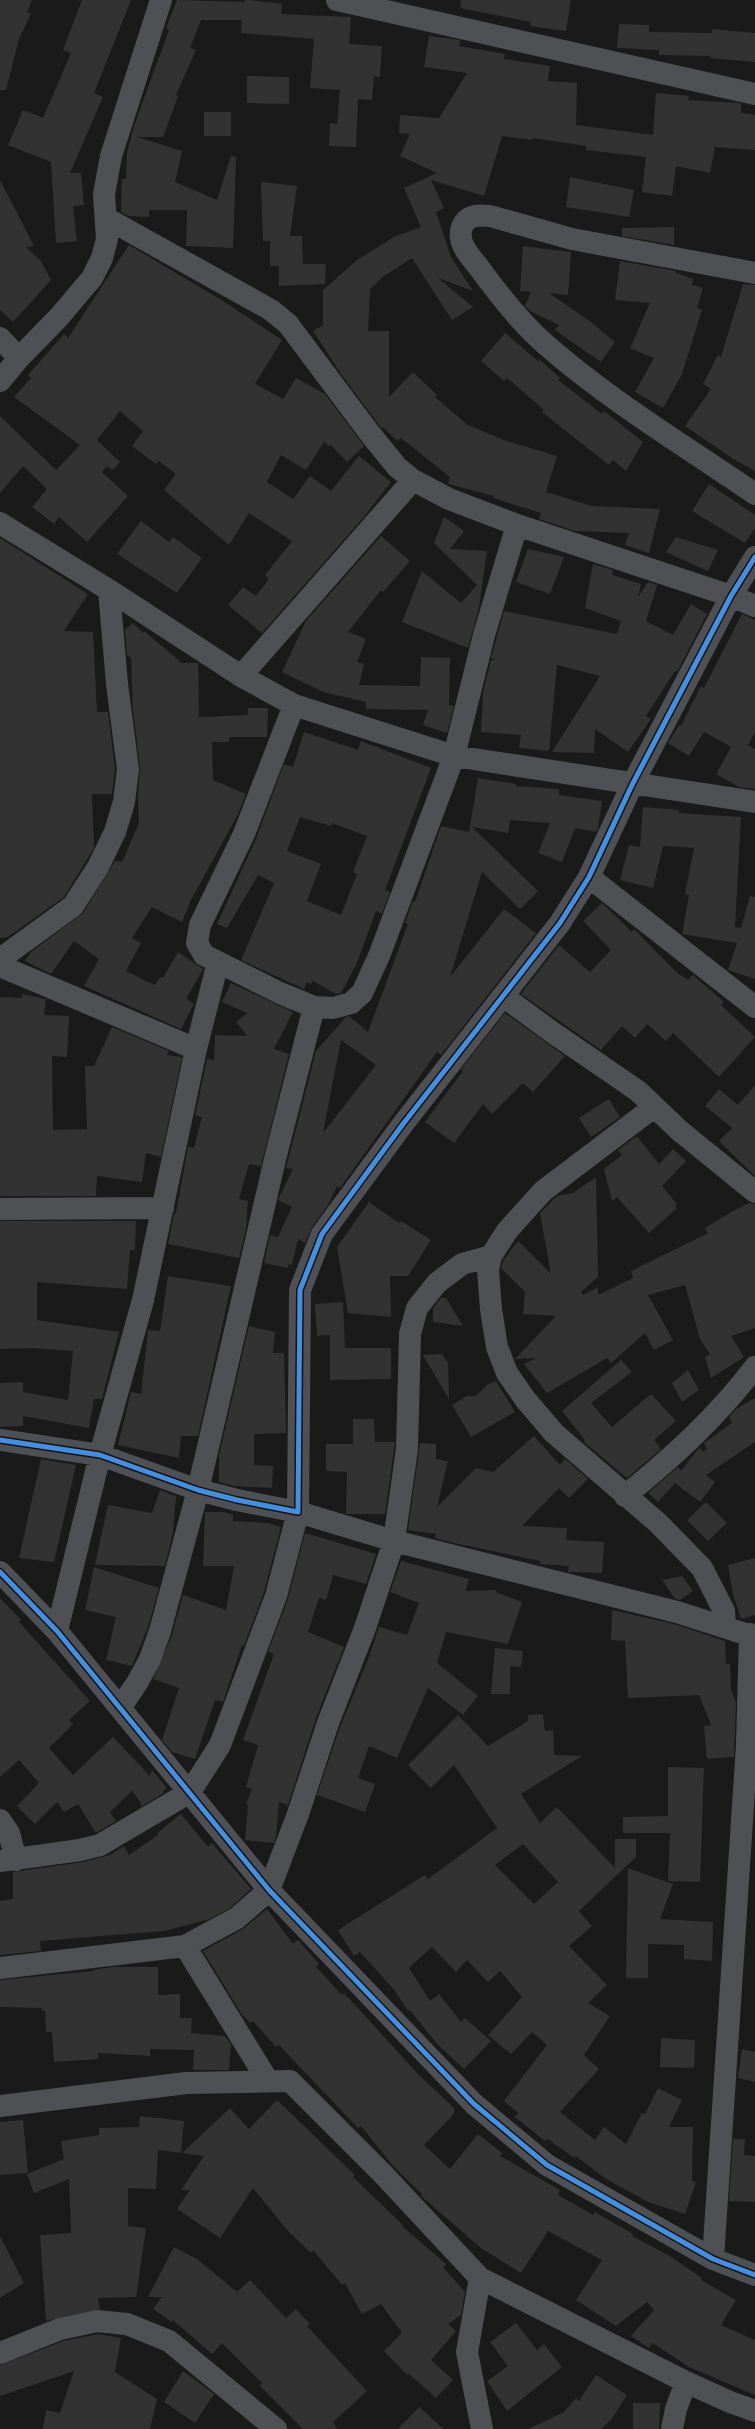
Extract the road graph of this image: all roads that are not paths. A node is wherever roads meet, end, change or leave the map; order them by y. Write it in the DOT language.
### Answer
graph roads {
  1 [pos="161,0"];
  2 [pos="337,0"];
  3 [pos="755,94"];
  4 [pos="106,218"];
  5 [pos="755,273"];
  6 [pos="0,338"];
  7 [pos="19,358"];
  8 [pos="0,381"];
  9 [pos="413,480"];
  10 [pos="755,494"];
  11 [pos="0,523"];
  12 [pos="517,525"];
  13 [pos="755,557"];
  14 [pos="109,590"];
  15 [pos="731,596"];
  16 [pos="755,606"];
  17 [pos="241,676"];
  18 [pos="294,705"];
  19 [pos="454,756"];
  20 [pos="632,785"];
  21 [pos="755,802"];
  22 [pos="589,877"];
  23 [pos="0,959"];
  24 [pos="218,962"];
  25 [pos="0,966"];
  26 [pos="503,996"];
  27 [pos="314,1006"];
  28 [pos="755,1007"];
  29 [pos="196,1049"];
  30 [pos="654,1107"];
  31 [pos="755,1192"];
  32 [pos="163,1208"];
  33 [pos="0,1209"];
  34 [pos="491,1256"];
  35 [pos="755,1367"];
  36 [pos="0,1440"];
  37 [pos="100,1455"];
  38 [pos="198,1490"];
  39 [pos="625,1496"];
  40 [pos="298,1512"];
  41 [pos="394,1541"];
  42 [pos="0,1572"];
  43 [pos="725,1625"];
  44 [pos="57,1631"];
  45 [pos="752,1636"];
  46 [pos="120,1708"];
  47 [pos="190,1792"];
  48 [pos="0,1820"];
  49 [pos="8,1860"];
  50 [pos="269,1890"];
  51 [pos="185,1946"];
  52 [pos="0,1968"];
  53 [pos="268,2081"];
  54 [pos="0,2106"];
  55 [pos="713,2259"];
  56 [pos="755,2275"];
  57 [pos="480,2278"];
  58 [pos="0,2353"];
  59 [pos="686,2382"];
  60 [pos="755,2411"];
  61 [pos="276,2429"];
  62 [pos="482,2429"];
  63 [pos="672,2429"];
  1 -- 4 [label="street"];
  2 -- 3 [label="street"];
  4 -- 7 [label="street"];
  4 -- 9 [label="street"];
  5 -- 10 [label="street"];
  6 -- 7 [label="street"];
  7 -- 8 [label="street"];
  9 -- 12 [label="street"];
  9 -- 17 [label="street"];
  11 -- 14 [label="street"];
  12 -- 15 [label="street"];
  12 -- 19 [label="street"];
  13 -- 15 [label="street"];
  14 -- 17 [label="street"];
  14 -- 23 [label="street"];
  15 -- 16 [label="street"];
  15 -- 20 [label="street"];
  17 -- 18 [label="street"];
  18 -- 19 [label="street"];
  18 -- 24 [label="street"];
  19 -- 20 [label="street"];
  19 -- 27 [label="street"];
  20 -- 21 [label="street"];
  20 -- 22 [label="street"];
  22 -- 26 [label="street"];
  22 -- 28 [label="street"];
  24 -- 27 [label="street"];
  24 -- 29 [label="street"];
  25 -- 29 [label="street"];
  26 -- 30 [label="street"];
  26 -- 40 [label="street"];
  27 -- 38 [label="street"];
  29 -- 32 [label="street"];
  30 -- 31 [label="street"];
  30 -- 34 [label="street"];
  32 -- 33 [label="street"];
  32 -- 37 [label="street"];
  34 -- 39 [label="street"];
  34 -- 41 [label="street"];
  35 -- 39 [label="street"];
  36 -- 37 [label="street"];
  37 -- 38 [label="street"];
  37 -- 44 [label="street"];
  38 -- 40 [label="street"];
  38 -- 46 [label="street"];
  39 -- 43 [label="street"];
  40 -- 41 [label="street"];
  40 -- 47 [label="street"];
  41 -- 43 [label="street"];
  41 -- 50 [label="street"];
  42 -- 44 [label="street"];
  43 -- 45 [label="street"];
  44 -- 46 [label="street"];
  45 -- 55 [label="street"];
  46 -- 47 [label="street"];
  47 -- 49 [label="street"];
  47 -- 50 [label="street"];
  48 -- 49 [label="street"];
  50 -- 51 [label="street"];
  50 -- 55 [label="street"];
  51 -- 52 [label="street"];
  51 -- 53 [label="street"];
  53 -- 54 [label="street"];
  53 -- 57 [label="street"];
  55 -- 56 [label="street"];
  57 -- 59 [label="street"];
  57 -- 62 [label="street"];
  58 -- 61 [label="street"];
  59 -- 60 [label="street"];
  59 -- 63 [label="street"];
}
